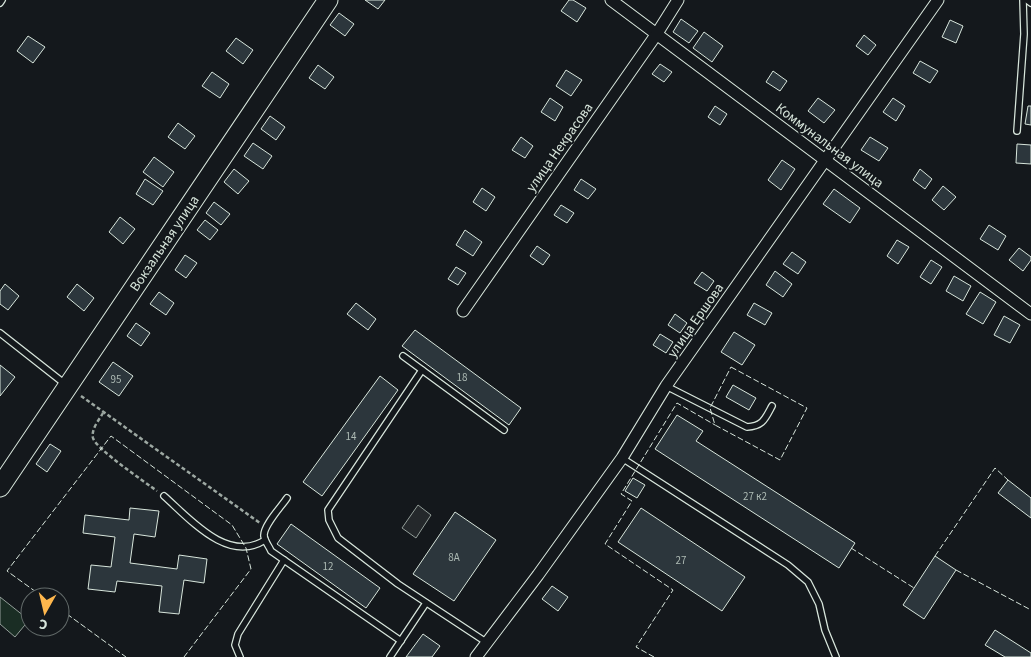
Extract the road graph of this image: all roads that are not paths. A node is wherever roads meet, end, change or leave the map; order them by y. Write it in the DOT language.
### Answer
graph roads {
  1 [pos="328,0"];
  2 [pos="611,0"];
  3 [pos="678,0"];
  4 [pos="938,0"];
  5 [pos="1022,0"];
  6 [pos="1027,0"];
  7 [pos="1031,3"];
  8 [pos="656,35"];
  9 [pos="1017,131"];
  10 [pos="826,160"];
  11 [pos="463,311"];
  12 [pos="1031,314"];
  13 [pos="0,333"];
  14 [pos="403,356"];
  15 [pos="422,370"];
  16 [pos="68,386"];
  17 [pos="666,386"];
  18 [pos="772,406"];
  19 [pos="504,430"];
  20 [pos="622,458"];
  21 [pos="0,487"];
  22 [pos="164,496"];
  23 [pos="287,498"];
  24 [pos="265,540"];
  25 [pos="284,560"];
  26 [pos="426,603"];
  27 [pos="401,641"];
  28 [pos="486,642"];
  29 [pos="240,657"];
  30 [pos="390,657"];
  31 [pos="476,657"];
  32 [pos="836,657"];
  1 -- 16 [label="main road, Вокзальная улица"];
  2 -- 8 [label="street, Коммунальная улица"];
  3 -- 8 [label="street, улица Некрасова"];
  4 -- 10 [label="street, улица Ершова"];
  5 -- 9 [label="lane"];
  6 -- 7 [label="lane"];
  8 -- 10 [label="street, Коммунальная улица"];
  8 -- 11 [label="street, улица Некрасова"];
  10 -- 12 [label="street, Коммунальная улица"];
  10 -- 17 [label="street, улица Ершова"];
  13 -- 16 [label="lane"];
  14 -- 15 [label="lane"];
  15 -- 19 [label="lane"];
  15 -- 26 [label="lane"];
  16 -- 21 [label="main road, Вокзальная улица"];
  17 -- 18 [label="lane"];
  17 -- 20 [label="street, улица Ершова"];
  20 -- 28 [label="street, улица Ершова"];
  20 -- 32 [label="lane"];
  22 -- 24 [label="lane"];
  23 -- 24 [label="lane"];
  24 -- 25 [label="lane"];
  25 -- 27 [label="lane"];
  25 -- 29 [label="lane"];
  26 -- 27 [label="lane"];
  26 -- 28 [label="lane"];
  27 -- 30 [label="lane"];
  28 -- 31 [label="street, улица Ершова"];
}
